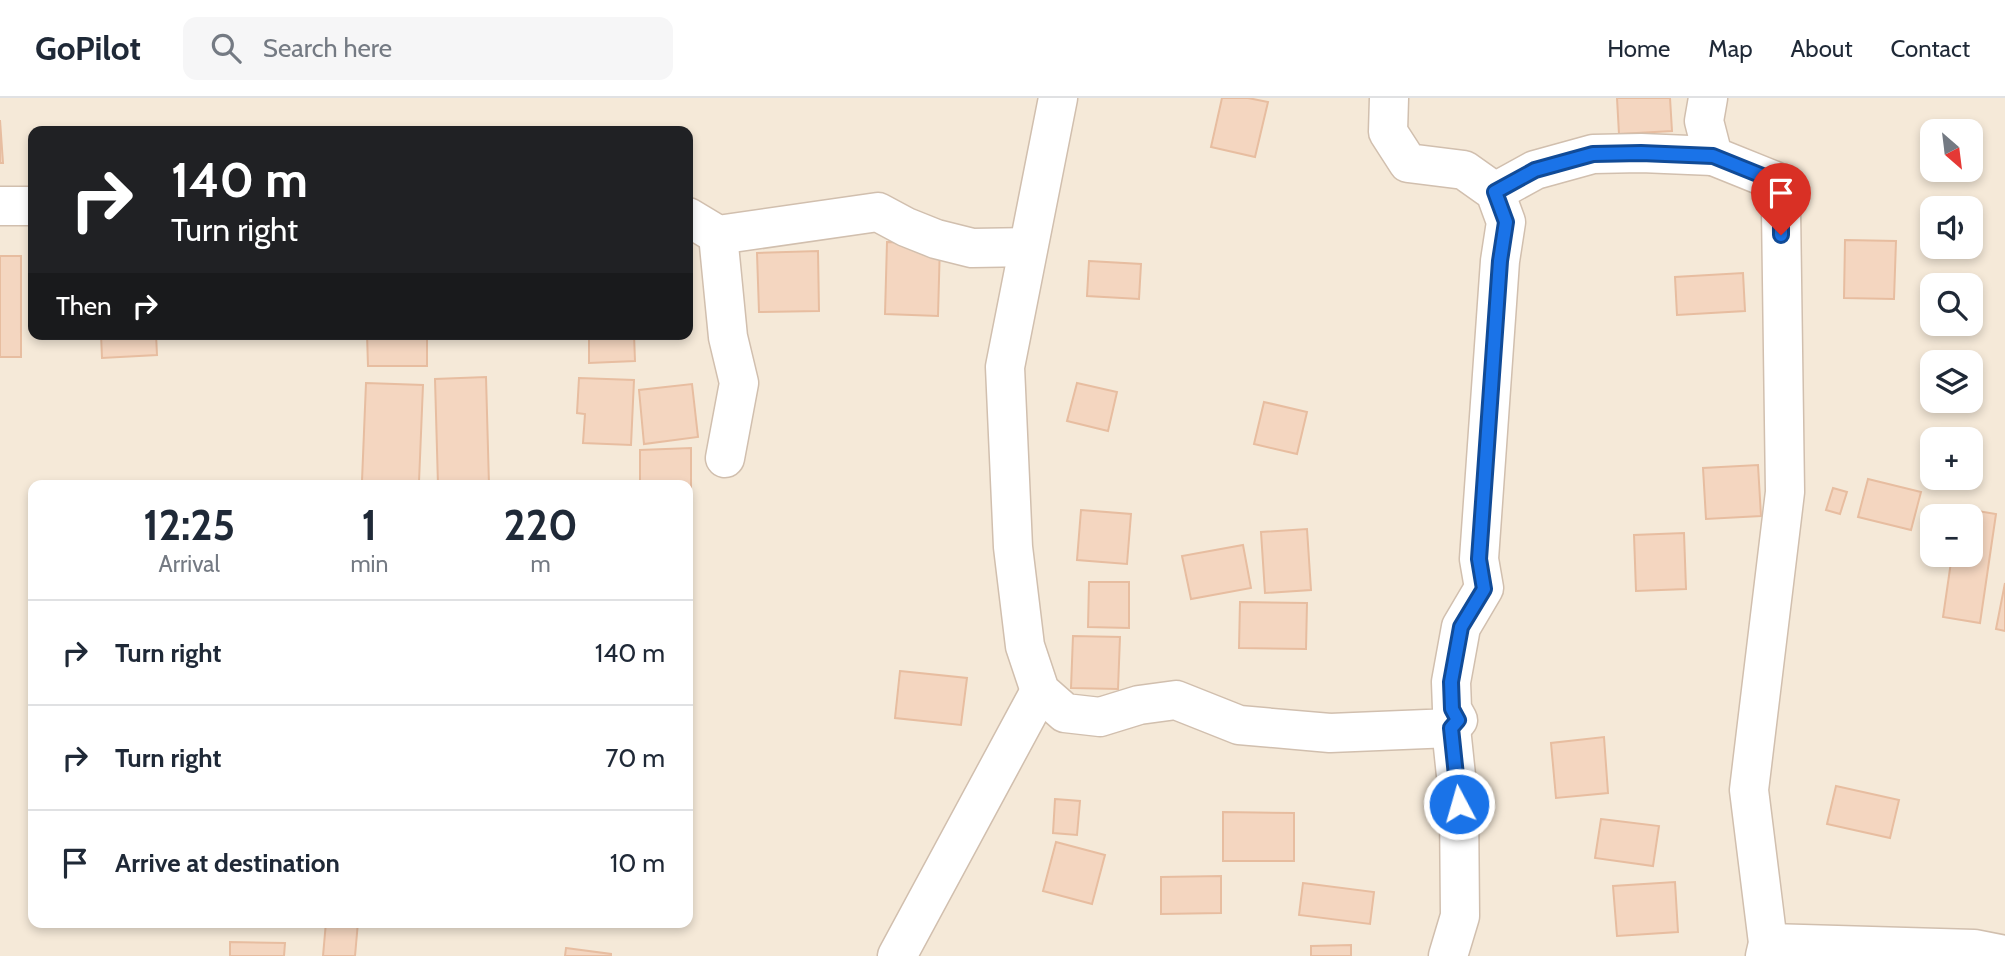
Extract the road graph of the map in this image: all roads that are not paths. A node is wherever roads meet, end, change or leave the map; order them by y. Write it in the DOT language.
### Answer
graph roads {
  1 [pos="1058,98"];
  2 [pos="1389,98"];
  3 [pos="1708,98"];
  4 [pos="1713,156"];
  5 [pos="1495,192"];
  6 [pos="0,206"];
  7 [pos="28,206"];
  8 [pos="703,226"];
  9 [pos="1028,247"];
  10 [pos="725,457"];
  11 [pos="1040,691"];
  12 [pos="1451,728"];
  13 [pos="1766,950"];
  14 [pos="2005,955"];
  15 [pos="897,956"];
  16 [pos="1448,956"];
  1 -- 9 [label="street"];
  2 -- 5 [label="street"];
  3 -- 4 [label="street"];
  4 -- 5 [label="street"];
  4 -- 13 [label="street"];
  5 -- 12 [label="street"];
  6 -- 7 [label="street"];
  8 -- 9 [label="street"];
  8 -- 10 [label="street"];
  9 -- 11 [label="street"];
  11 -- 12 [label="street"];
  11 -- 15 [label="street"];
  12 -- 16 [label="street"];
  13 -- 14 [label="street"];
}
